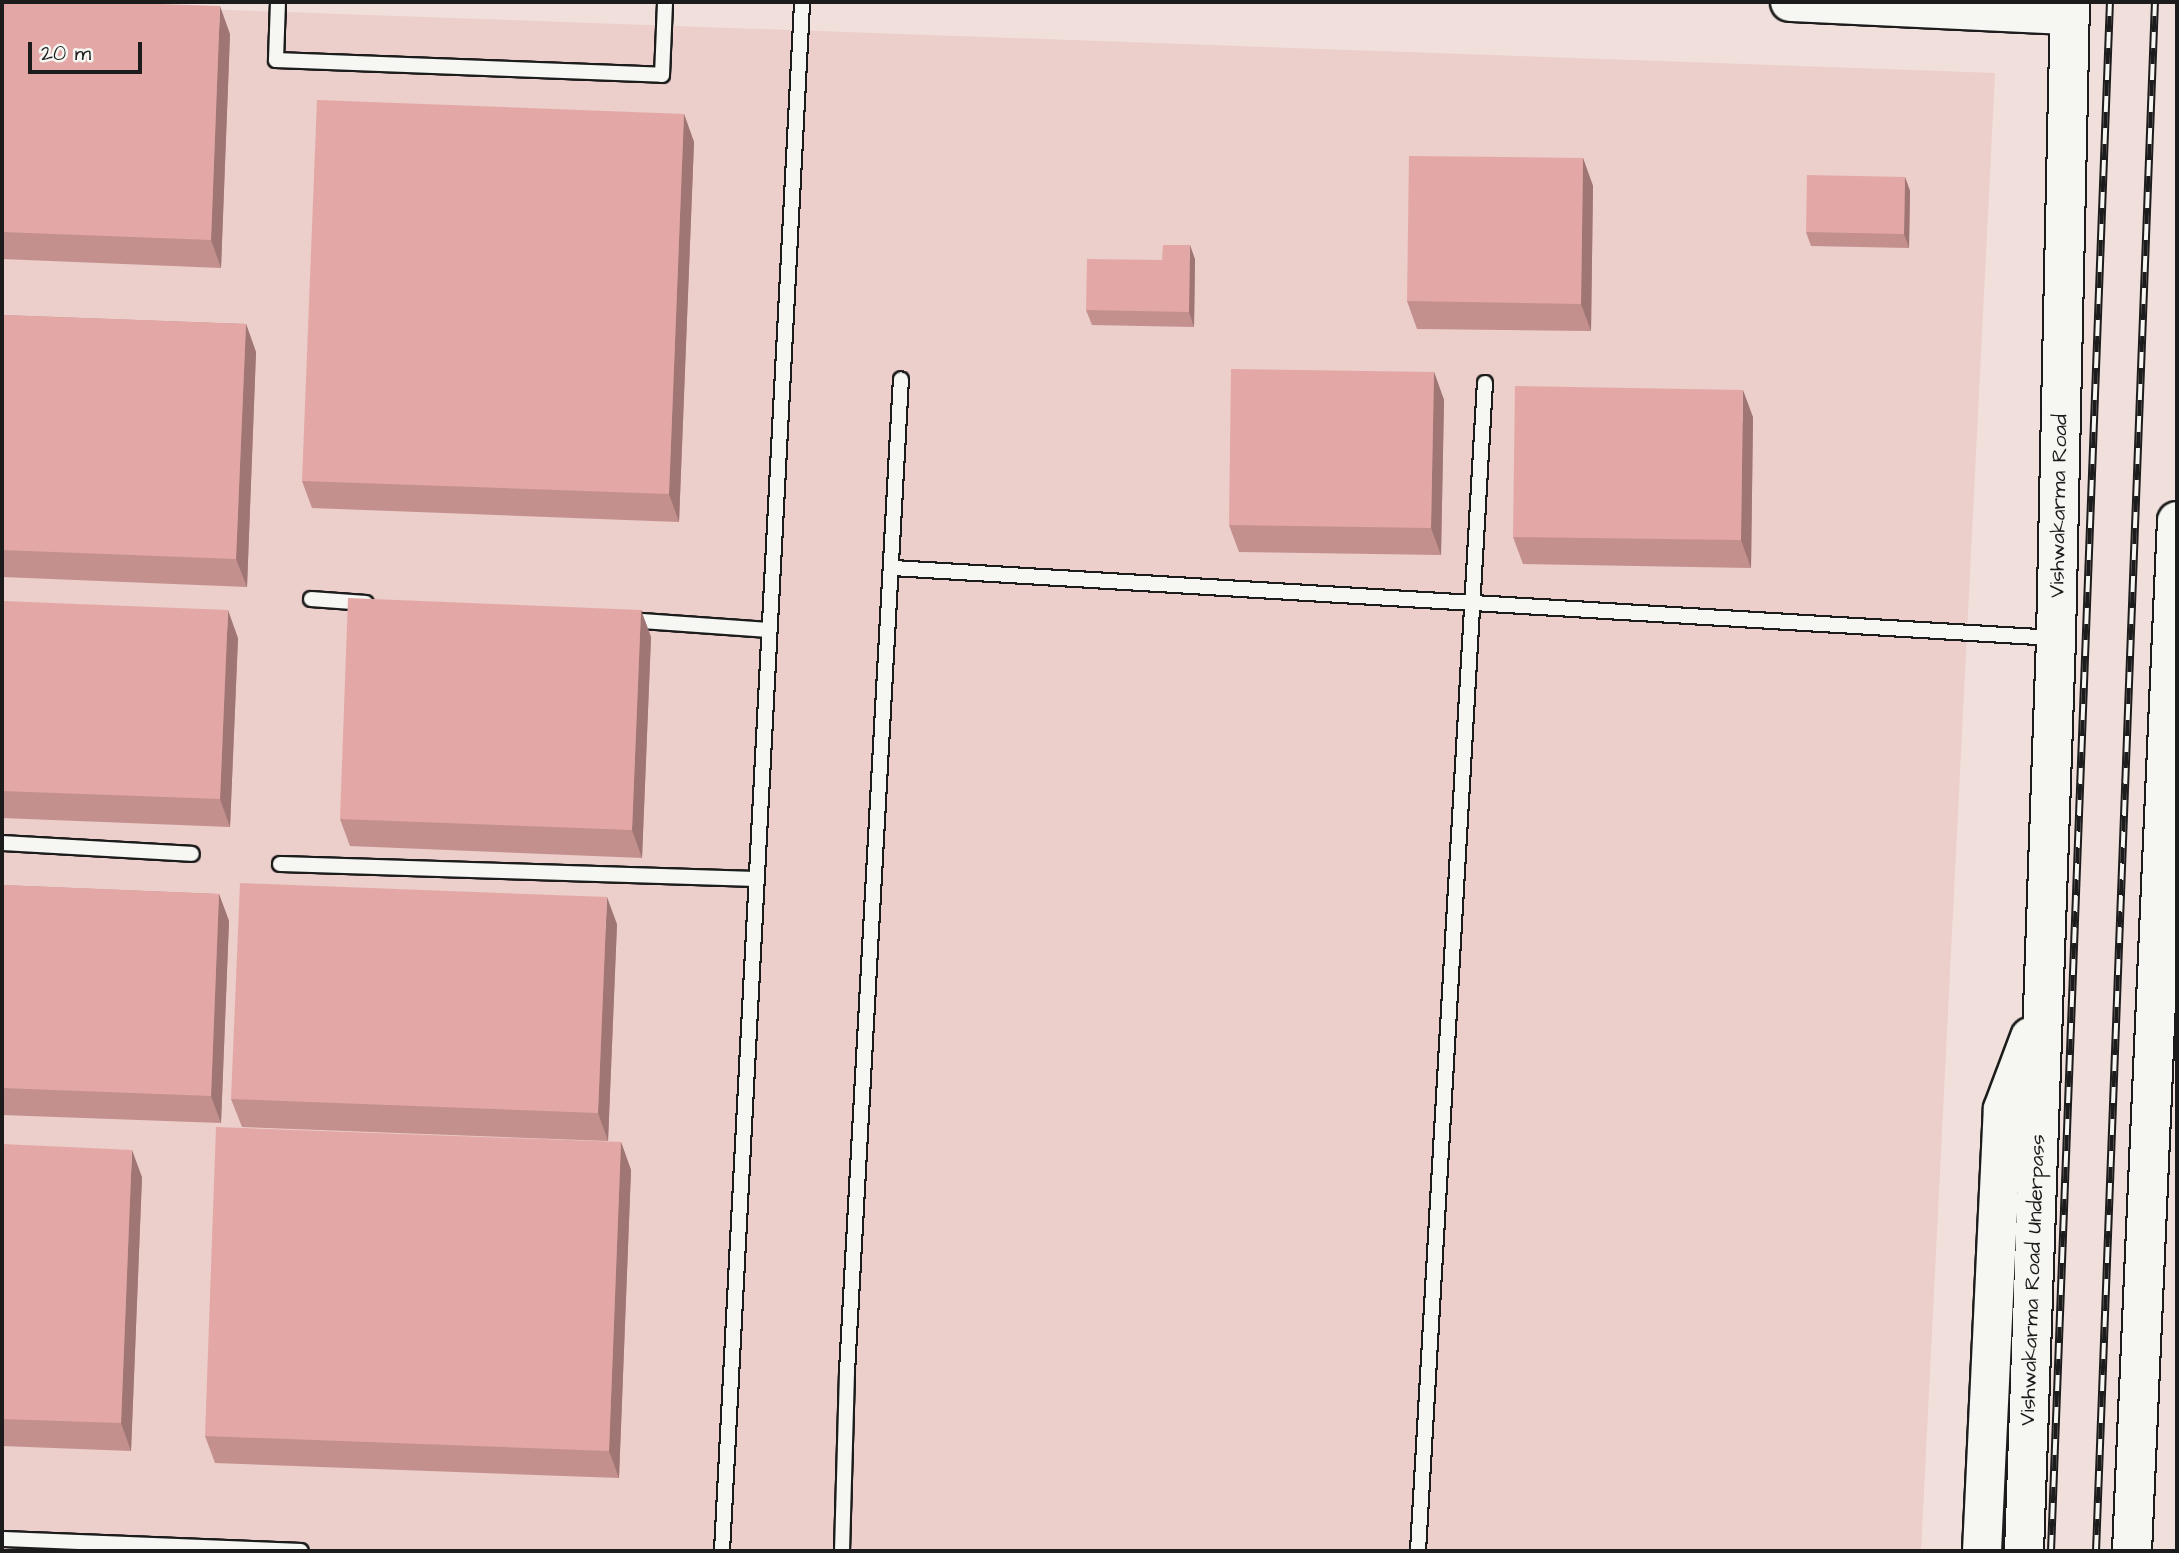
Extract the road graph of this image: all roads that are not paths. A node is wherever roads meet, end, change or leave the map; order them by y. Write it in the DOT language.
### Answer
graph roads {
  1 [pos="278,2"];
  2 [pos="665,2"];
  3 [pos="802,2"];
  4 [pos="1790,2"];
  5 [pos="1910,5"];
  6 [pos="2069,8"];
  7 [pos="901,379"];
  8 [pos="1485,383"];
  9 [pos="2177,521"];
  10 [pos="893,568"];
  11 [pos="311,599"];
  12 [pos="379,604"];
  13 [pos="1469,606"];
  14 [pos="612,619"];
  15 [pos="769,630"];
  16 [pos="2056,638"];
  17 [pos="2,843"];
  18 [pos="192,854"];
  19 [pos="280,864"];
  20 [pos="757,879"];
  21 [pos="2041,1009"];
  22 [pos="2156,1011"];
  23 [pos="2177,1066"];
  24 [pos="2,1539"];
  25 [pos="301,1551"];
  26 [pos="722,1551"];
  27 [pos="842,1551"];
  28 [pos="1418,1551"];
  29 [pos="1982,1551"];
  30 [pos="2024,1551"];
  31 [pos="2132,1551"];
  1 -- 2 [label="lane"];
  3 -- 15 [label="lane"];
  4 -- 5 [label="main road"];
  5 -- 6 [label="main road"];
  6 -- 16 [label="main road, Vishwakarma Road"];
  7 -- 10 [label="lane"];
  8 -- 13 [label="lane"];
  9 -- 22 [label="main road"];
  10 -- 13 [label="lane"];
  10 -- 27 [label="lane"];
  11 -- 12 [label="lane"];
  13 -- 16 [label="lane"];
  13 -- 28 [label="lane"];
  14 -- 15 [label="lane"];
  15 -- 20 [label="lane"];
  16 -- 21 [label="main road, Vishwakarma Road"];
  17 -- 18 [label="lane"];
  19 -- 20 [label="lane"];
  20 -- 26 [label="lane"];
  21 -- 29 [label="main road"];
  21 -- 30 [label="main road, Vishwakarma Road Underpass"];
  22 -- 23 [label="main road"];
  22 -- 31 [label="main road"];
  24 -- 25 [label="lane"];
}
